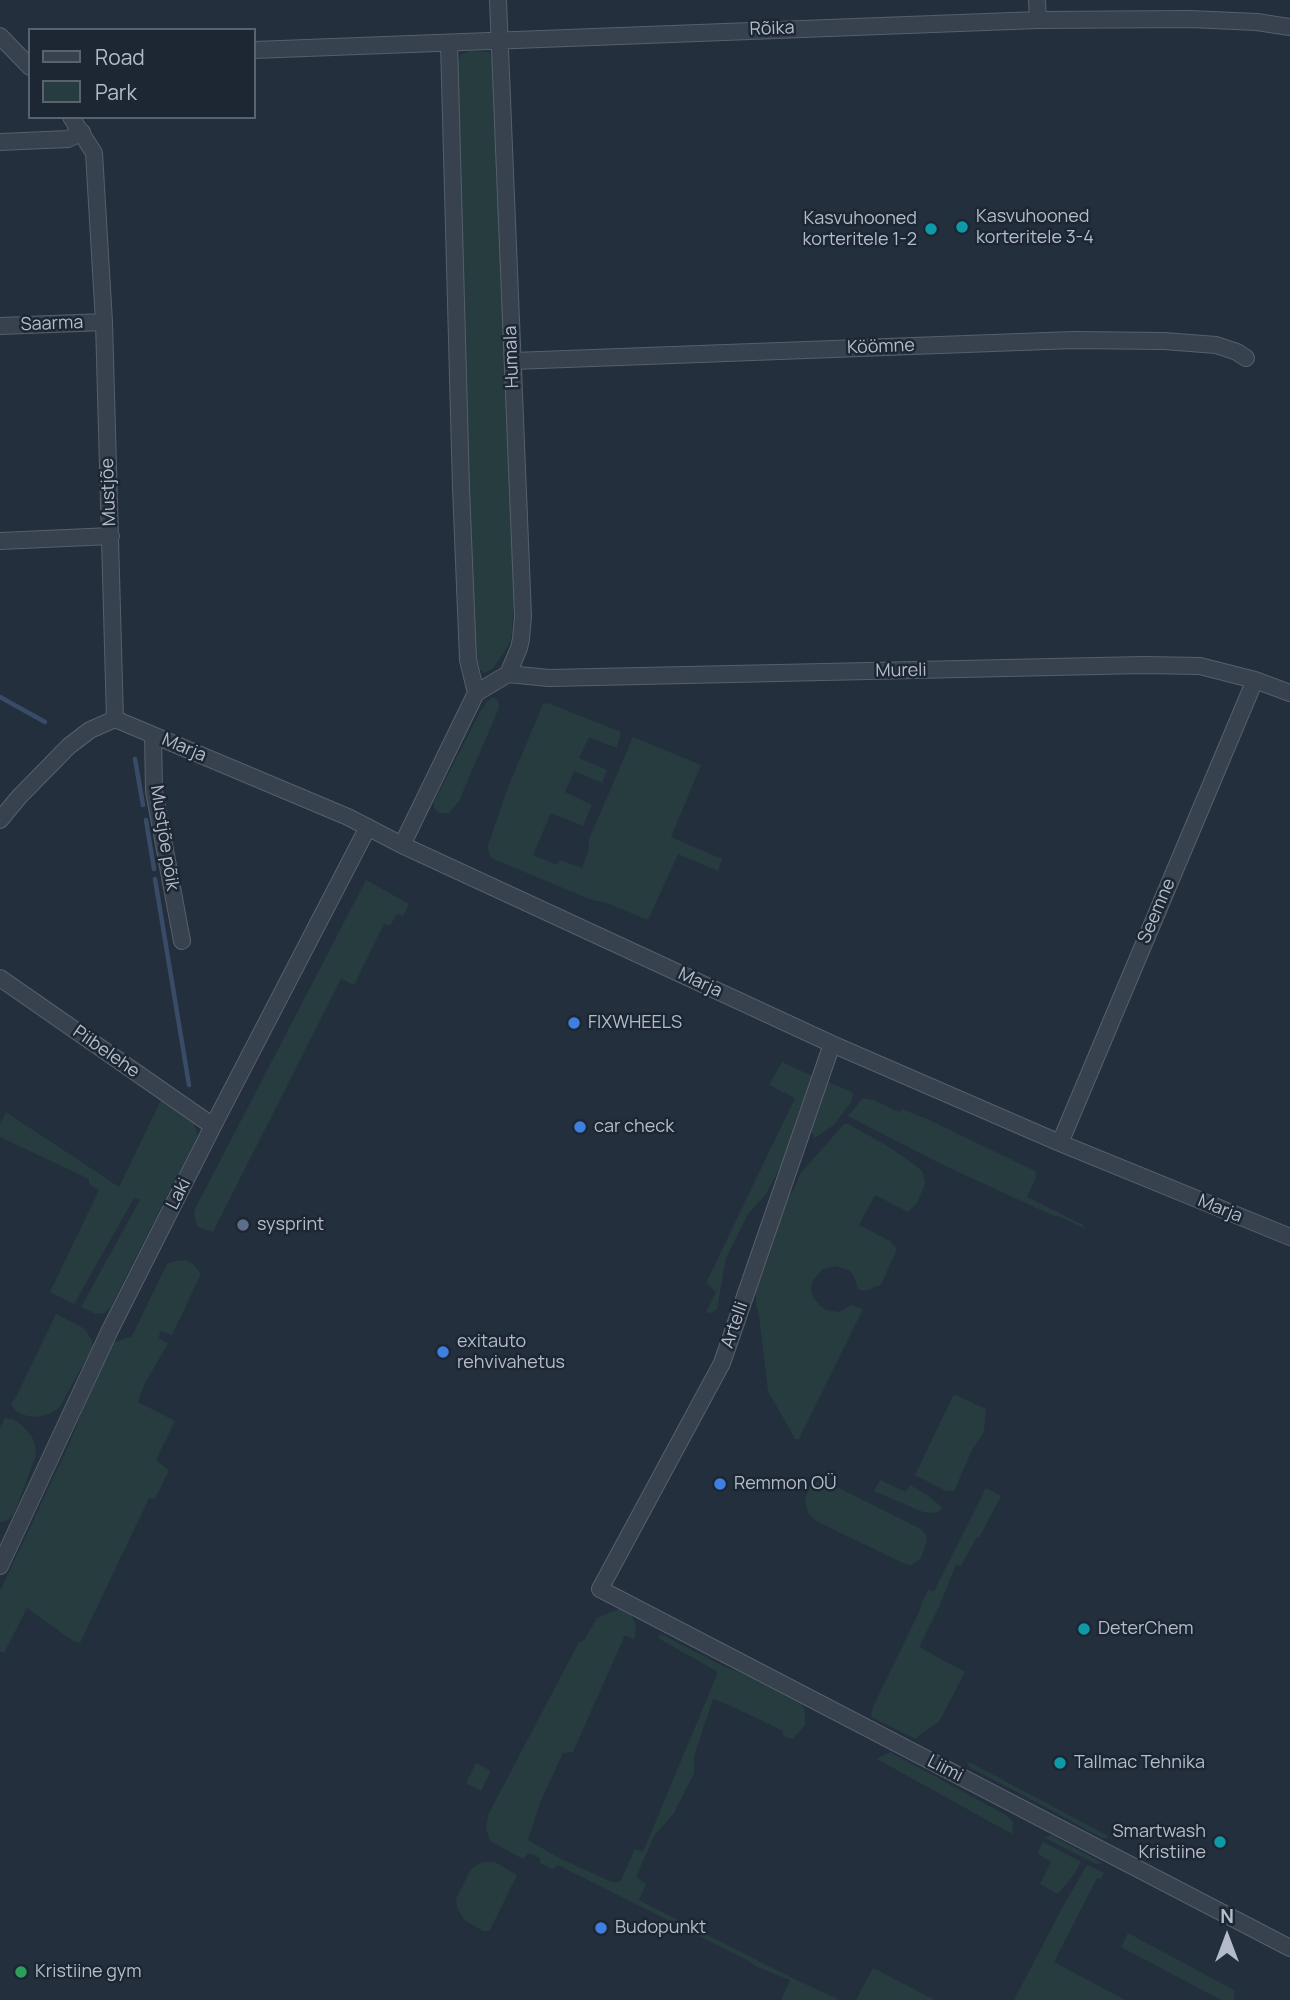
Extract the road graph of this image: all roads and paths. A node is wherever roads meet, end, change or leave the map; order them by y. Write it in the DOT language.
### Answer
graph roads {
  1 [pos="498,0"];
  2 [pos="1037,0"];
  3 [pos="1038,20"];
  4 [pos="1290,27"];
  5 [pos="0,36"];
  6 [pos="500,40"];
  7 [pos="449,43"];
  8 [pos="256,50"];
  9 [pos="28,65"];
  10 [pos="72,119"];
  11 [pos="82,132"];
  12 [pos="0,142"];
  13 [pos="104,322"];
  14 [pos="0,326"];
  15 [pos="1246,358"];
  16 [pos="513,361"];
  17 [pos="111,536"];
  18 [pos="0,541"];
  19 [pos="508,674"];
  20 [pos="1255,680"];
  21 [pos="476,693"];
  22 [pos="1290,693"];
  23 [pos="115,719"];
  24 [pos="153,735"];
  25 [pos="0,820"];
  26 [pos="368,827"];
  27 [pos="402,845"];
  28 [pos="182,940"];
  29 [pos="0,978"];
  30 [pos="832,1044"];
  31 [pos="213,1126"];
  32 [pos="1060,1143"];
  33 [pos="1290,1237"];
  34 [pos="0,1566"];
  35 [pos="600,1589"];
  36 [pos="1290,1948"];
  1 -- 6 [label="street, Humala"];
  2 -- 3 [label="street"];
  3 -- 4 [label="street, Rõika"];
  3 -- 6 [label="street, Rõika"];
  5 -- 9 [label="street"];
  6 -- 7 [label="street, Rõika"];
  6 -- 16 [label="street, Humala"];
  7 -- 8 [label="street, Rõika"];
  7 -- 21 [label="street"];
  10 -- 11 [label="street, Mustjõe"];
  11 -- 12 [label="street"];
  11 -- 13 [label="street, Mustjõe"];
  13 -- 14 [label="street, Saarma"];
  13 -- 17 [label="street, Mustjõe"];
  15 -- 16 [label="street, Köömne"];
  16 -- 19 [label="street, Humala"];
  17 -- 18 [label="street"];
  17 -- 23 [label="street, Mustjõe"];
  19 -- 20 [label="street, Mureli"];
  19 -- 21 [label="street"];
  20 -- 22 [label="street, Mureli"];
  20 -- 32 [label="street, Seemne"];
  21 -- 27 [label="street"];
  23 -- 24 [label="street, Marja"];
  23 -- 25 [label="street"];
  24 -- 26 [label="street, Marja"];
  24 -- 28 [label="street, Mustjõe põik"];
  26 -- 27 [label="street, Marja"];
  26 -- 31 [label="street, Laki"];
  27 -- 30 [label="street, Marja"];
  29 -- 31 [label="street, Piibelehe"];
  30 -- 32 [label="street, Marja"];
  30 -- 35 [label="street, Artelli"];
  31 -- 34 [label="street, Laki"];
  32 -- 33 [label="street, Marja"];
  35 -- 36 [label="street, Liimi"];
}
